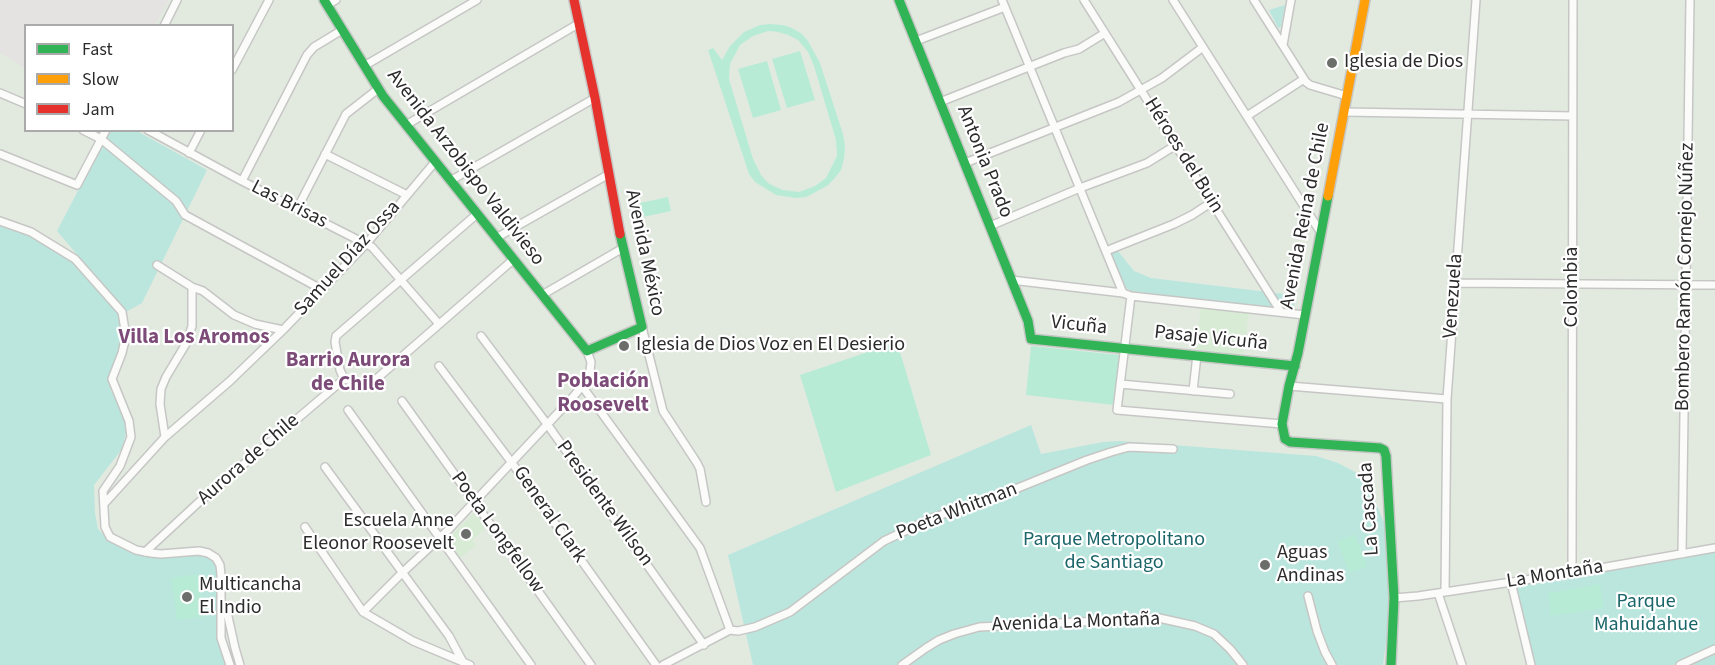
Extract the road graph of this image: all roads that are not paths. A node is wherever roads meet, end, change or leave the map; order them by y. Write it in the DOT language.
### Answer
graph roads {
  1 [pos="177,0"];
  2 [pos="269,0"];
  3 [pos="477,0"];
  4 [pos="574,0"];
  5 [pos="899,0"];
  6 [pos="1084,0"];
  7 [pos="1173,0"];
  8 [pos="1254,0"];
  9 [pos="1292,0"];
  10 [pos="1365,0"];
  11 [pos="1476,0"];
  12 [pos="1573,0"];
  13 [pos="1690,0"];
  14 [pos="329,2"];
  15 [pos="1003,3"];
  16 [pos="165,24"];
  17 [pos="578,24"];
  18 [pos="342,30"];
  19 [pos="1106,33"];
  20 [pos="916,41"];
  21 [pos="1283,45"];
  22 [pos="1203,47"];
  23 [pos="234,66"];
  24 [pos="364,66"];
  25 [pos="1029,67"];
  26 [pos="1304,79"];
  27 [pos="378,89"];
  28 [pos="1142,90"];
  29 [pos="0,93"];
  30 [pos="1347,96"];
  31 [pos="595,98"];
  32 [pos="940,102"];
  33 [pos="24,103"];
  34 [pos="1344,112"];
  35 [pos="1467,115"];
  36 [pos="1246,116"];
  37 [pos="1573,116"];
  38 [pos="406,125"];
  39 [pos="1055,128"];
  40 [pos="87,132"];
  41 [pos="105,132"];
  42 [pos="152,132"];
  43 [pos="200,132"];
  44 [pos="101,139"];
  45 [pos="1176,145"];
  46 [pos="189,153"];
  47 [pos="0,154"];
  48 [pos="325,154"];
  49 [pos="435,162"];
  50 [pos="965,163"];
  51 [pos="609,174"];
  52 [pos="242,181"];
  53 [pos="450,181"];
  54 [pos="1080,188"];
  55 [pos="407,195"];
  56 [pos="1212,202"];
  57 [pos="297,209"];
  58 [pos="477,214"];
  59 [pos="0,221"];
  60 [pos="990,226"];
  61 [pos="1321,233"];
  62 [pos="496,237"];
  63 [pos="366,244"];
  64 [pos="623,248"];
  65 [pos="1106,251"];
  66 [pos="514,259"];
  67 [pos="157,265"];
  68 [pos="401,280"];
  69 [pos="1011,280"];
  70 [pos="1454,283"];
  71 [pos="1573,284"];
  72 [pos="1686,285"];
  73 [pos="1715,285"];
  74 [pos="192,287"];
  75 [pos="321,289"];
  76 [pos="1123,293"];
  77 [pos="542,295"];
  78 [pos="1131,296"];
  79 [pos="1281,312"];
  80 [pos="1305,315"];
  81 [pos="439,324"];
  82 [pos="642,327"];
  83 [pos="283,330"];
  84 [pos="481,336"];
  85 [pos="1031,339"];
  86 [pos="1124,349"];
  87 [pos="587,351"];
  88 [pos="1197,355"];
  89 [pos="439,366"];
  90 [pos="1295,366"];
  91 [pos="344,379"];
  92 [pos="1120,384"];
  93 [pos="582,386"];
  94 [pos="1289,386"];
  95 [pos="1192,391"];
  96 [pos="1230,394"];
  97 [pos="1447,399"];
  98 [pos="402,401"];
  99 [pos="348,410"];
  100 [pos="547,424"];
  101 [pos="1282,424"];
  102 [pos="165,437"];
  103 [pos="1285,439"];
  104 [pos="1173,449"];
  105 [pos="512,463"];
  106 [pos="325,467"];
  107 [pos="475,501"];
  108 [pos="706,502"];
  109 [pos="104,504"];
  110 [pos="305,527"];
  111 [pos="440,537"];
  112 [pos="1715,548"];
  113 [pos="145,552"];
  114 [pos="1682,554"];
  115 [pos="403,572"];
  116 [pos="1572,573"];
  117 [pos="1511,582"];
  118 [pos="1441,592"];
  119 [pos="1308,596"];
  120 [pos="1394,598"];
  121 [pos="221,605"];
  122 [pos="363,612"];
  123 [pos="730,630"];
  124 [pos="704,645"];
  125 [pos="1715,649"];
  126 [pos="467,664"];
  127 [pos="230,665"];
  128 [pos="240,665"];
  129 [pos="531,665"];
  130 [pos="591,665"];
  131 [pos="656,665"];
  132 [pos="663,665"];
  133 [pos="902,665"];
  134 [pos="1243,665"];
  135 [pos="1332,665"];
  136 [pos="1392,665"];
  137 [pos="1462,665"];
  138 [pos="1531,665"];
  139 [pos="1680,665"];
  1 -- 16 [label="street"];
  2 -- 23 [label="street"];
  3 -- 24 [label="street"];
  4 -- 17 [label="street, Avenida México"];
  5 -- 20 [label="street, Antonia Prado"];
  6 -- 19 [label="street, Héroes del Buin"];
  7 -- 22 [label="street"];
  8 -- 21 [label="street"];
  9 -- 21 [label="street"];
  10 -- 30 [label="street, Avenida Reina de Chile"];
  11 -- 35 [label="street, Venezuela"];
  12 -- 37 [label="street, Colombia"];
  13 -- 72 [label="street, Bombero Ramón Cornejo Núñez"];
  14 -- 18 [label="street, Avenida Arzobispo Valdivieso"];
  15 -- 20 [label="street"];
  15 -- 25 [label="street"];
  17 -- 31 [label="street, Avenida México"];
  17 -- 38 [label="street"];
  18 -- 24 [label="street, Avenida Arzobispo Valdivieso"];
  18 -- 52 [label="street"];
  19 -- 25 [label="street"];
  19 -- 28 [label="street, Héroes del Buin"];
  20 -- 32 [label="street, Antonia Prado"];
  21 -- 26 [label="street"];
  22 -- 28 [label="street"];
  22 -- 36 [label="street"];
  24 -- 27 [label="street, Avenida Arzobispo Valdivieso"];
  25 -- 32 [label="street"];
  25 -- 39 [label="street"];
  26 -- 30 [label="street"];
  26 -- 36 [label="street"];
  27 -- 38 [label="street, Avenida Arzobispo Valdivieso"];
  27 -- 48 [label="street"];
  28 -- 39 [label="street"];
  28 -- 45 [label="street, Héroes del Buin"];
  29 -- 33 [label="street"];
  30 -- 34 [label="street, Avenida Reina de Chile"];
  31 -- 51 [label="street, Avenida México"];
  31 -- 53 [label="street"];
  32 -- 50 [label="street, Antonia Prado"];
  34 -- 35 [label="street"];
  34 -- 61 [label="street, Avenida Reina de Chile"];
  35 -- 37 [label="street"];
  35 -- 70 [label="street, Venezuela"];
  36 -- 61 [label="street"];
  37 -- 71 [label="street, Colombia"];
  38 -- 49 [label="street, Avenida Arzobispo Valdivieso"];
  39 -- 50 [label="street"];
  39 -- 54 [label="street"];
  40 -- 44 [label="street"];
  41 -- 44 [label="street"];
  42 -- 46 [label="street, Las Brisas"];
  43 -- 46 [label="street"];
  44 -- 47 [label="street"];
  44 -- 75 [label="street"];
  45 -- 54 [label="street"];
  45 -- 56 [label="street, Héroes del Buin"];
  46 -- 52 [label="street, Las Brisas"];
  48 -- 55 [label="street"];
  48 -- 57 [label="street"];
  49 -- 53 [label="street, Avenida Arzobispo Valdivieso"];
  49 -- 55 [label="street, Samuel Díaz Ossa"];
  50 -- 60 [label="street, Antonia Prado"];
  51 -- 62 [label="street"];
  51 -- 64 [label="street, Avenida México"];
  52 -- 57 [label="street, Las Brisas"];
  53 -- 58 [label="street, Avenida Arzobispo Valdivieso"];
  54 -- 60 [label="street"];
  54 -- 65 [label="street"];
  55 -- 63 [label="street, Samuel Díaz Ossa"];
  56 -- 65 [label="street"];
  56 -- 79 [label="street, Héroes del Buin"];
  57 -- 63 [label="street, Las Brisas"];
  58 -- 62 [label="street, Avenida Arzobispo Valdivieso"];
  58 -- 68 [label="street"];
  59 -- 109 [label="street"];
  60 -- 69 [label="street, Antonia Prado"];
  61 -- 80 [label="street, Avenida Reina de Chile"];
  62 -- 66 [label="street, Avenida Arzobispo Valdivieso"];
  63 -- 68 [label="street, Las Brisas"];
  63 -- 75 [label="street, Samuel Díaz Ossa"];
  64 -- 77 [label="street"];
  64 -- 82 [label="street, Avenida México"];
  65 -- 76 [label="street"];
  66 -- 77 [label="street, Avenida Arzobispo Valdivieso"];
  66 -- 81 [label="street"];
  67 -- 74 [label="street"];
  68 -- 81 [label="street, Las Brisas"];
  68 -- 91 [label="street"];
  69 -- 76 [label="street"];
  69 -- 85 [label="street, Antonia Prado"];
  70 -- 71 [label="street"];
  70 -- 97 [label="street, Venezuela"];
  71 -- 72 [label="street"];
  71 -- 116 [label="street, Colombia"];
  72 -- 73 [label="street"];
  72 -- 114 [label="street, Bombero Ramón Cornejo Núñez"];
  74 -- 83 [label="street"];
  74 -- 102 [label="street"];
  75 -- 83 [label="street, Samuel Díaz Ossa"];
  76 -- 78 [label="street"];
  77 -- 87 [label="street, Avenida Arzobispo Valdivieso"];
  78 -- 79 [label="street"];
  78 -- 86 [label="street"];
  79 -- 80 [label="street"];
  80 -- 90 [label="street, Avenida Reina de Chile"];
  81 -- 91 [label="street"];
  82 -- 87 [label="street"];
  82 -- 108 [label="street, Avenida México"];
  83 -- 102 [label="street, Samuel Díaz Ossa"];
  84 -- 100 [label="street, Presidente Wilson"];
  85 -- 86 [label="street, Vicuña"];
  86 -- 88 [label="street, Pasaje Vicuña"];
  86 -- 92 [label="street"];
  87 -- 93 [label="street"];
  88 -- 90 [label="street, Pasaje Vicuña"];
  88 -- 95 [label="street"];
  89 -- 105 [label="street, General Clark"];
  90 -- 94 [label="street, Avenida Reina de Chile"];
  91 -- 113 [label="street, Aurora de Chile"];
  92 -- 95 [label="street"];
  92 -- 101 [label="street"];
  93 -- 100 [label="street"];
  93 -- 123 [label="street"];
  94 -- 97 [label="street"];
  94 -- 101 [label="street, Avenida Reina de Chile"];
  95 -- 96 [label="street"];
  97 -- 118 [label="street, Venezuela"];
  98 -- 107 [label="street, Poeta Longfellow"];
  99 -- 111 [label="street"];
  100 -- 105 [label="street"];
  100 -- 124 [label="street, Presidente Wilson"];
  101 -- 103 [label="street, Avenida Reina de Chile"];
  102 -- 109 [label="street, Samuel Díaz Ossa"];
  103 -- 120 [label="street, La Cascada"];
  104 -- 123 [label="street, Poeta Whitman"];
  105 -- 107 [label="street"];
  105 -- 131 [label="street, General Clark"];
  106 -- 115 [label="street"];
  107 -- 111 [label="street"];
  107 -- 130 [label="street, Poeta Longfellow"];
  109 -- 113 [label="street"];
  110 -- 122 [label="street"];
  111 -- 115 [label="street"];
  111 -- 129 [label="street"];
  112 -- 114 [label="street, La Montaña"];
  113 -- 121 [label="street"];
  114 -- 116 [label="street, La Montaña"];
  115 -- 122 [label="street"];
  115 -- 126 [label="street"];
  116 -- 117 [label="street, La Montaña"];
  117 -- 118 [label="street, La Montaña"];
  117 -- 138 [label="street"];
  118 -- 120 [label="street, La Montaña"];
  118 -- 137 [label="street, Venezuela"];
  119 -- 135 [label="street"];
  120 -- 136 [label="street, La Cascada"];
  121 -- 127 [label="street"];
  121 -- 128 [label="street"];
  122 -- 126 [label="street"];
  123 -- 124 [label="street, Poeta Whitman"];
  124 -- 132 [label="street, Poeta Whitman"];
  125 -- 139 [label="street"];
  133 -- 134 [label="street, Avenida La Montaña"];
}
